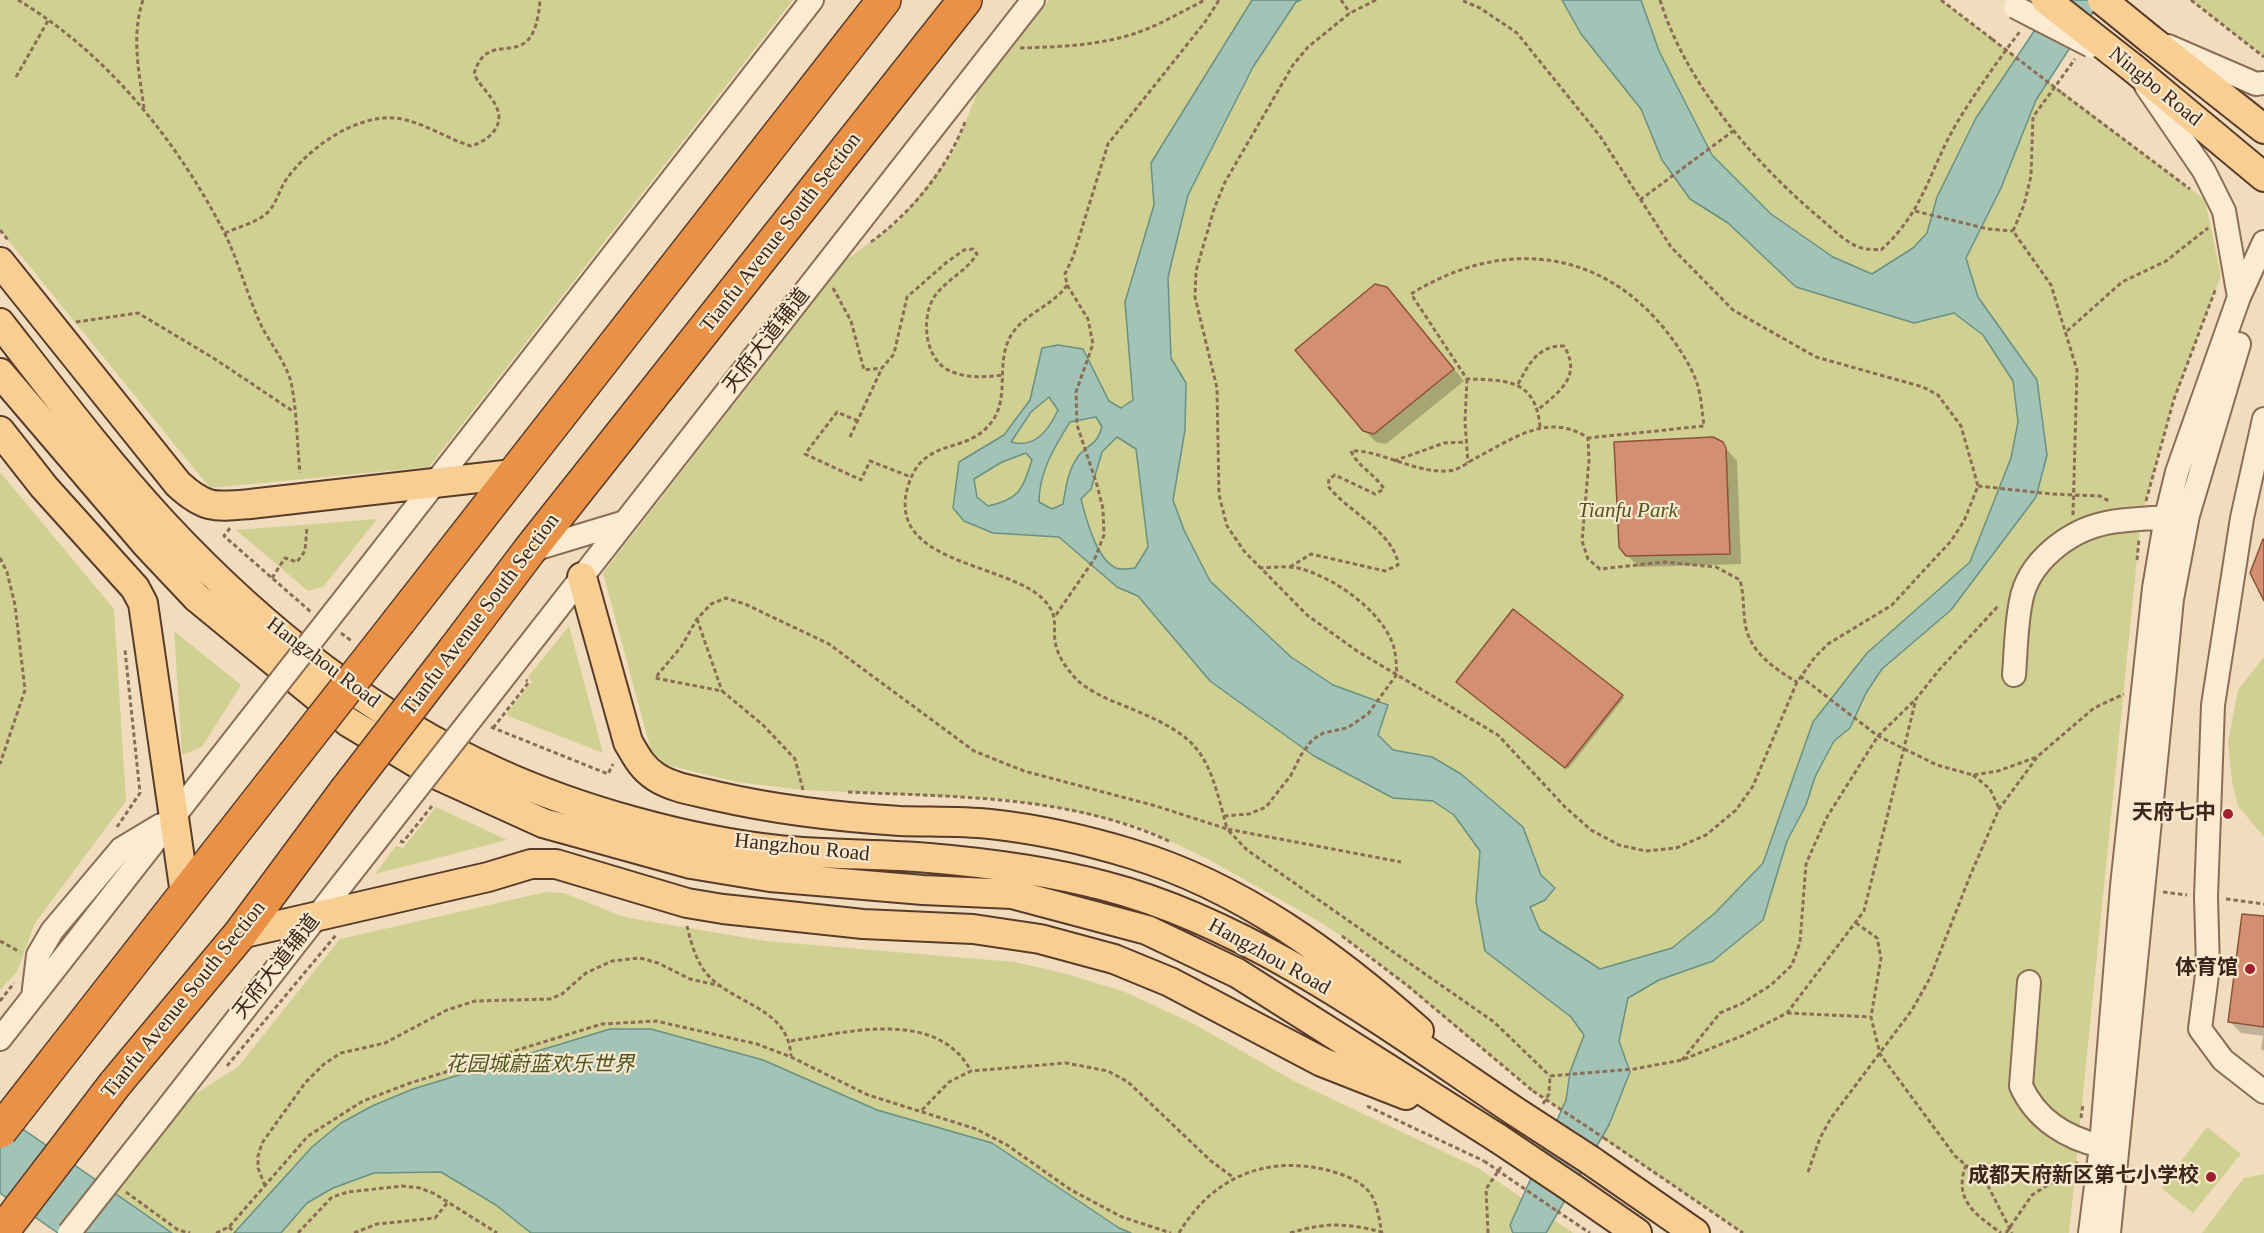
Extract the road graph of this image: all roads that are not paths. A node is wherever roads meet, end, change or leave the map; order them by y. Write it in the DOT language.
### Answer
graph roads {
  1 [pos="812,0"];
  2 [pos="884,0"];
  3 [pos="965,0"];
  4 [pos="1033,0"];
  5 [pos="2046,0"];
  6 [pos="2102,0"];
  7 [pos="2120,0"];
  8 [pos="2008,3"];
  9 [pos="2150,39"];
  10 [pos="2133,68"];
  11 [pos="2264,83"];
  12 [pos="2264,129"];
  13 [pos="2264,177"];
  14 [pos="2264,242"];
  15 [pos="8,255"];
  16 [pos="2263,283"];
  17 [pos="2239,297"];
  18 [pos="0,323"];
  19 [pos="0,373"];
  20 [pos="2264,419"];
  21 [pos="0,431"];
  22 [pos="513,474"];
  23 [pos="434,484"];
  24 [pos="2166,517"];
  25 [pos="625,522"];
  26 [pos="529,551"];
  27 [pos="582,577"];
  28 [pos="2014,675"];
  29 [pos="173,818"];
  30 [pos="185,894"];
  31 [pos="319,914"];
  32 [pos="240,934"];
  33 [pos="2029,982"];
  34 [pos="0,1039"];
  35 [pos="1482,1089"];
  36 [pos="2264,1092"];
  37 [pos="1469,1119"];
  38 [pos="0,1131"];
  39 [pos="2101,1146"];
  40 [pos="1,1233"];
  41 [pos="69,1233"];
  42 [pos="1637,1233"];
  43 [pos="1695,1233"];
  44 [pos="2090,1233"];
  45 [pos="2109,1233"];
  1 -- 23 [label="street"];
  2 -- 22 [label="highway"];
  3 -- 26 [label="highway, Tianfu Avenue South Section"];
  4 -- 25 [label="street, 天府大道辅道"];
  5 -- 10 [label="main road, Ningbo Road, bridge"];
  6 -- 9 [label="main road, Ningbo Road, bridge"];
  7 -- 9 [label="street, bridge"];
  8 -- 10 [label="street, bridge"];
  9 -- 11 [label="street"];
  9 -- 12 [label="main road, Ningbo Road"];
  10 -- 13 [label="main road, Ningbo Road"];
  10 -- 17 [label="street"];
  14 -- 17 [label="street"];
  15 -- 23 [label="main road"];
  16 -- 45 [label="street"];
  17 -- 24 [label="street"];
  18 -- 35 [label="main road, Hangzhou Road"];
  19 -- 37 [label="main road, Hangzhou Road"];
  20 -- 36 [label="street"];
  21 -- 29 [label="main road"];
  22 -- 23 [label="main road"];
  22 -- 30 [label="highway, bridge"];
  23 -- 29 [label="street, bridge"];
  24 -- 28 [label="street"];
  24 -- 39 [label="street"];
  25 -- 26 [label="street"];
  25 -- 27 [label="street, 天府大道辅道"];
  26 -- 32 [label="highway, Tianfu Avenue South Section, bridge"];
  27 -- 31 [label="street, 天府大道辅道, bridge"];
  27 -- 35 [label="main road"];
  29 -- 30 [label="main road"];
  29 -- 34 [label="street"];
  30 -- 38 [label="highway, bridge"];
  31 -- 32 [label="main road"];
  31 -- 37 [label="main road"];
  31 -- 41 [label="street, 天府大道辅道, bridge"];
  32 -- 40 [label="highway, Tianfu Avenue South Section, bridge"];
  33 -- 39 [label="street"];
  35 -- 43 [label="main road, Hangzhou Road, bridge"];
  37 -- 42 [label="main road, Hangzhou Road, bridge"];
  39 -- 44 [label="street"];
}
